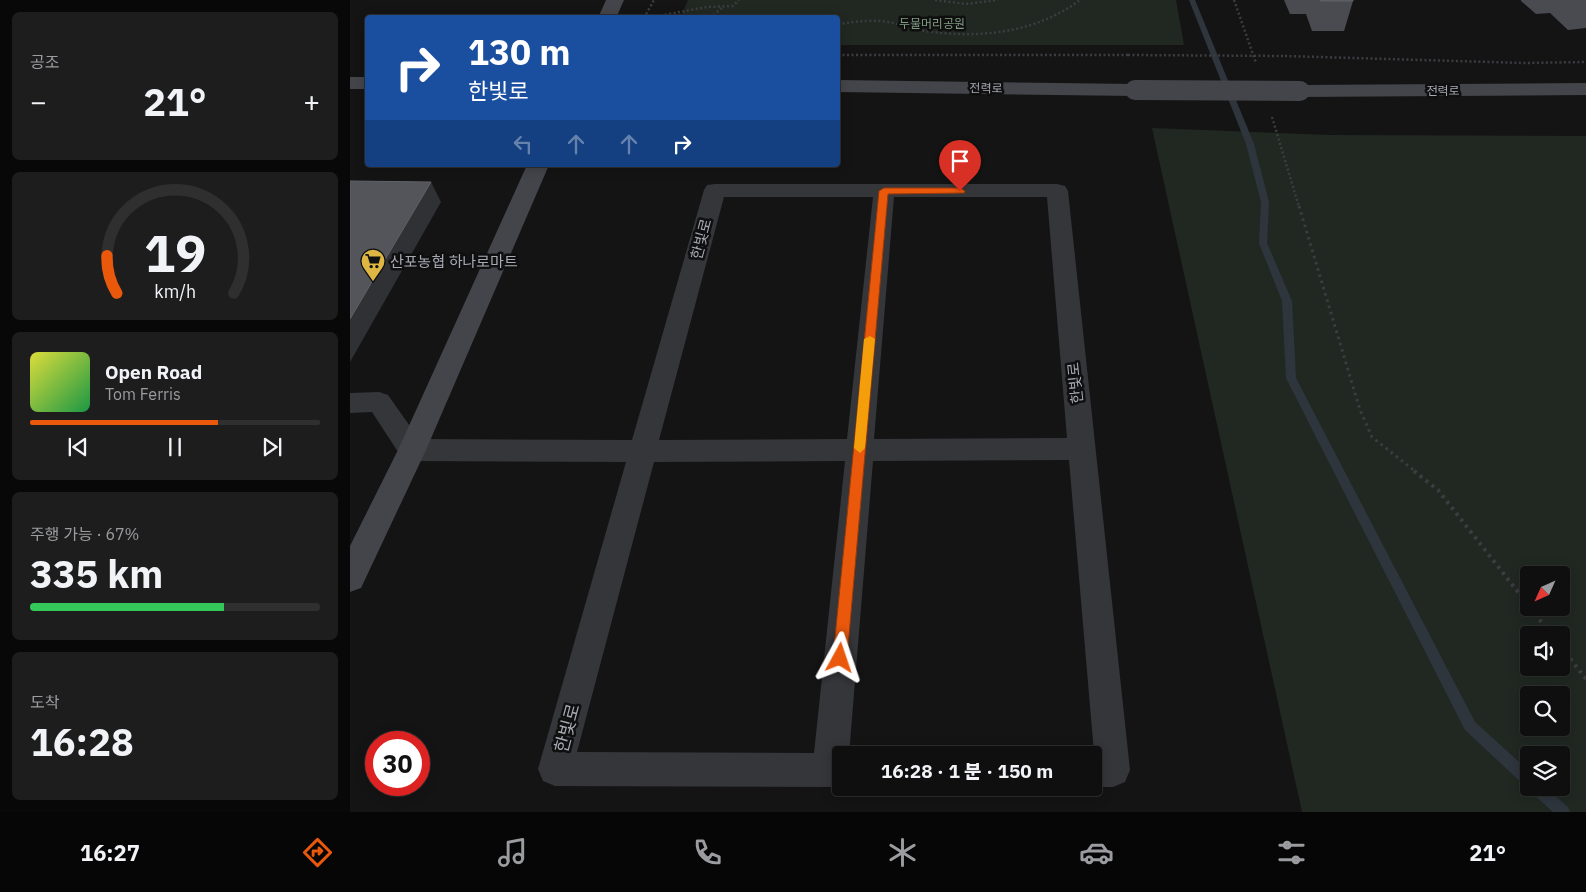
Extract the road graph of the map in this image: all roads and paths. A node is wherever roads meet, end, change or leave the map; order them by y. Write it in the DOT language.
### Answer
graph roads {
  1 [pos="615,0"];
  2 [pos="654,0"];
  3 [pos="739,0"];
  4 [pos="935,0"];
  5 [pos="998,0"];
  6 [pos="1080,0"];
  7 [pos="1234,0"];
  8 [pos="723,6"];
  9 [pos="608,15"];
  10 [pos="647,15"];
  11 [pos="663,15"];
  12 [pos="713,15"];
  13 [pos="840,24"];
  14 [pos="840,55"];
  15 [pos="1586,62"];
  16 [pos="1256,65"];
  17 [pos="350,83"];
  18 [pos="365,83"];
  19 [pos="840,86"];
  20 [pos="1586,89"];
  21 [pos="1271,112"];
  22 [pos="537,167"];
  23 [pos="884,191"];
  24 [pos="350,403"];
  25 [pos="1082,449"];
  26 [pos="412,450"];
  27 [pos="859,451"];
  28 [pos="643,452"];
  29 [pos="350,578"];
  30 [pos="1520,593"];
  31 [pos="1538,616"];
  32 [pos="1545,626"];
  33 [pos="1570,658"];
  34 [pos="1586,678"];
  35 [pos="838,746"];
  36 [pos="832,770"];
  37 [pos="1102,770"];
  1 -- 9 [label="street"];
  2 -- 10 [label="path"];
  3 -- 8 [label="path"];
  4 -- 5 [label="path"];
  6 -- 13 [label="path"];
  7 -- 16 [label="path"];
  8 -- 11 [label="path"];
  8 -- 12 [label="path"];
  14 -- 15 [label="path, bridge"];
  17 -- 18 [label="street"];
  19 -- 20 [label="street, 전력로, bridge"];
  21 -- 30 [label="path"];
  22 -- 26 [label="street"];
  23 -- 25 [label="street, 한빛로"];
  23 -- 27 [label="street, 한빛로"];
  23 -- 28 [label="street, 한빛로"];
  24 -- 26 [label="street"];
  25 -- 27 [label="street"];
  25 -- 37 [label="street, 한빛로"];
  26 -- 28 [label="street"];
  26 -- 29 [label="street"];
  27 -- 28 [label="street"];
  27 -- 35 [label="street, 한빛로"];
  28 -- 36 [label="street, 한빛로"];
  31 -- 32 [label="path"];
  33 -- 34 [label="path"];
}
